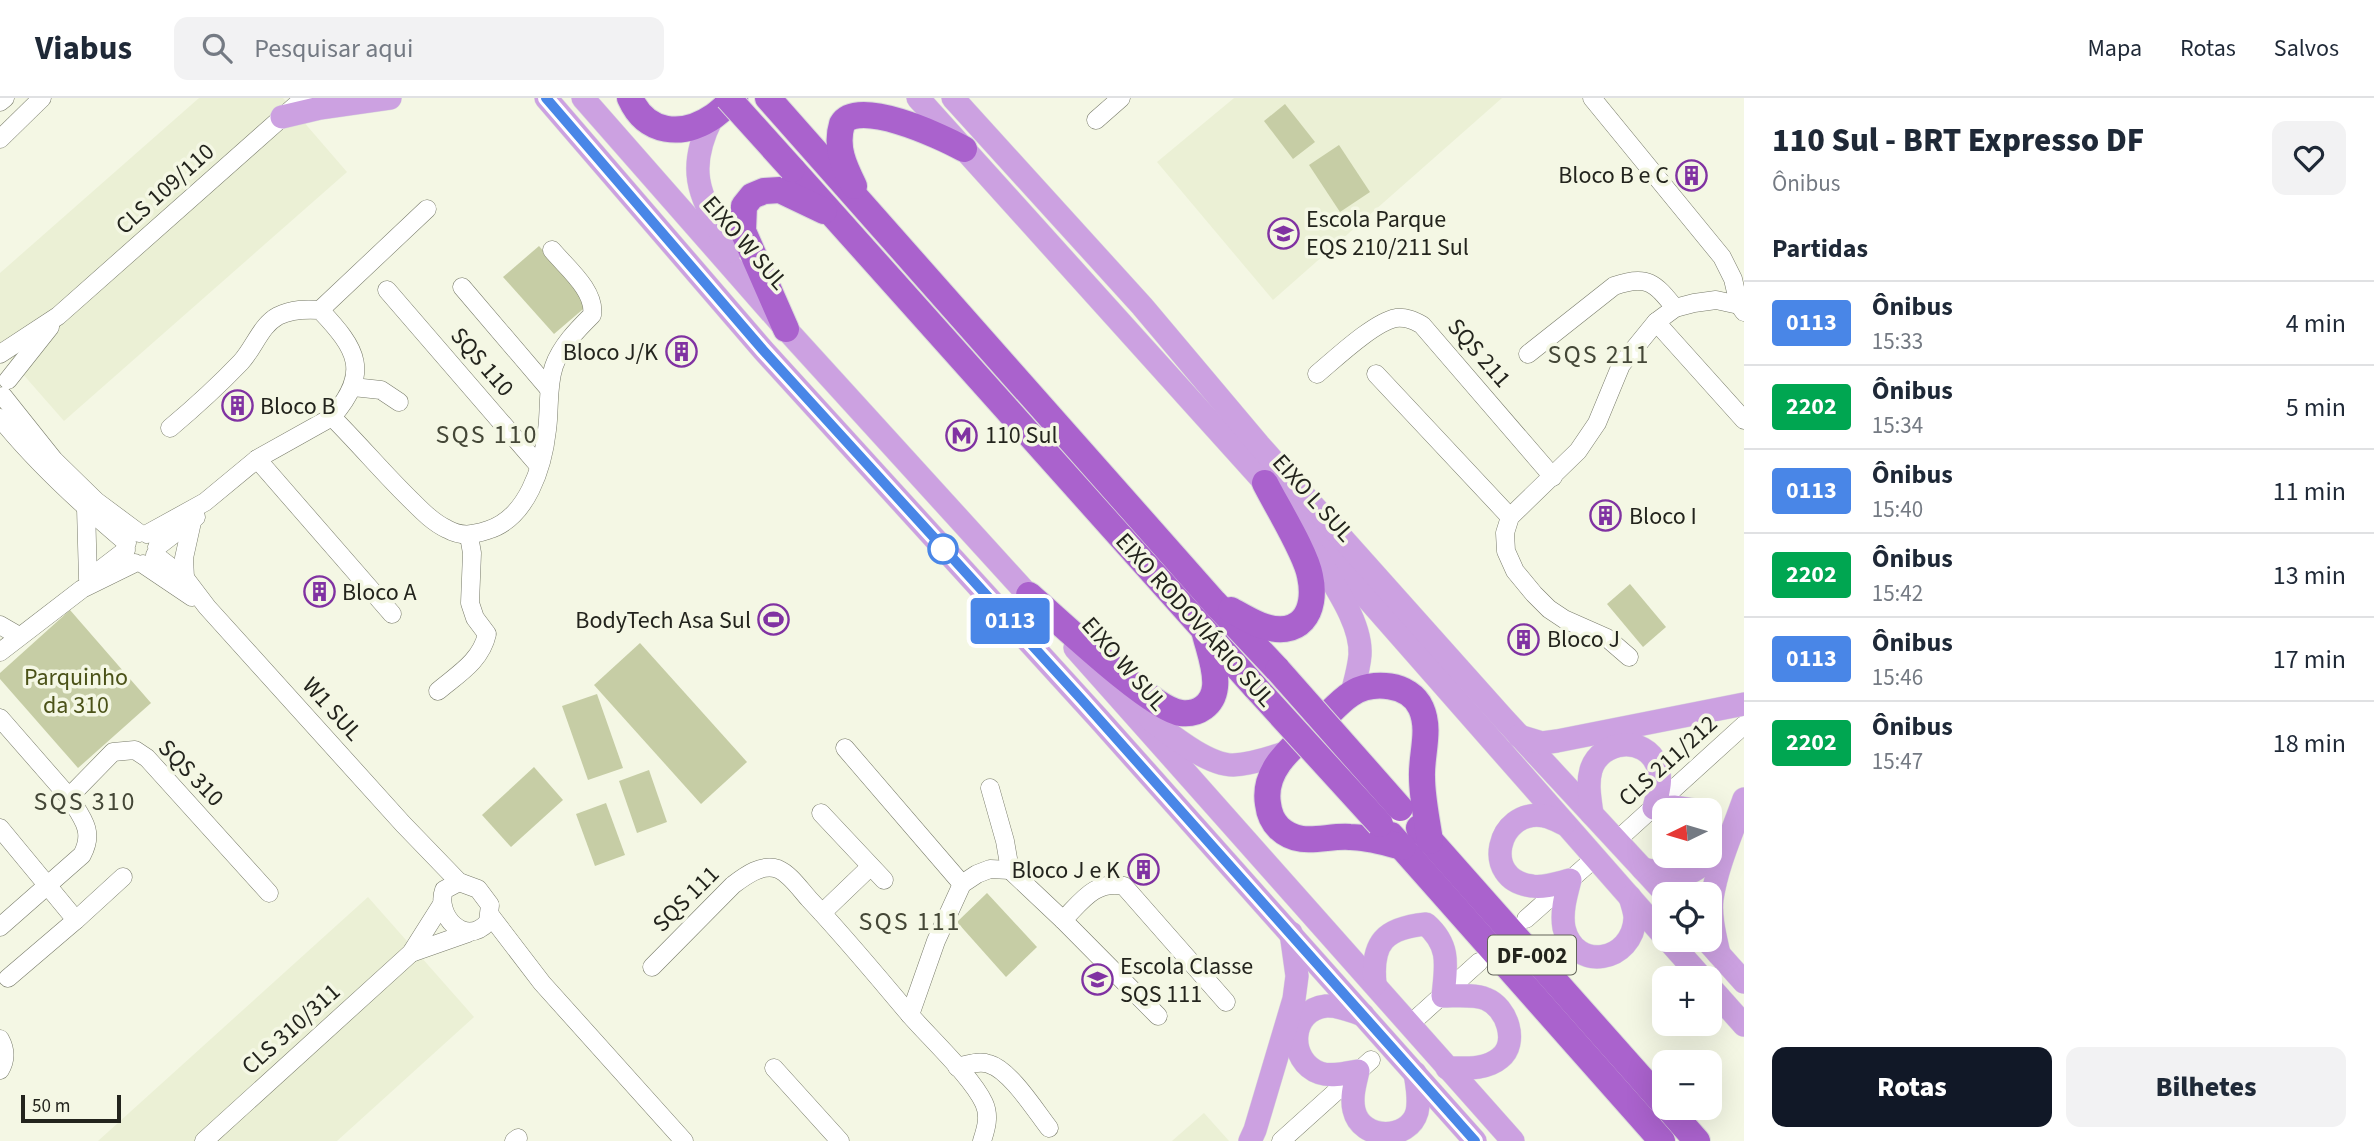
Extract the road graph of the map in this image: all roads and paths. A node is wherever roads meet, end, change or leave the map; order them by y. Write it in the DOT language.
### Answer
graph roads {
  1 [pos="5,98"];
  2 [pos="42,98"];
  3 [pos="304,98"];
  4 [pos="390,98"];
  5 [pos="546,98"];
  6 [pos="583,98"];
  7 [pos="630,98"];
  8 [pos="735,98"];
  9 [pos="768,98"];
  10 [pos="902,98"];
  11 [pos="918,98"];
  12 [pos="953,98"];
  13 [pos="1121,98"];
  14 [pos="1592,98"];
  15 [pos="0,102"];
  16 [pos="720,108"];
  17 [pos="282,113"];
  18 [pos="936,117"];
  19 [pos="1096,120"];
  20 [pos="0,139"];
  21 [pos="964,149"];
  22 [pos="863,207"];
  23 [pos="427,209"];
  24 [pos="835,217"];
  25 [pos="552,250"];
  26 [pos="748,285"];
  27 [pos="462,287"];
  28 [pos="387,290"];
  29 [pos="1675,308"];
  30 [pos="1742,309"];
  31 [pos="320,310"];
  32 [pos="58,316"];
  33 [pos="1656,322"];
  34 [pos="786,329"];
  35 [pos="0,354"];
  36 [pos="1528,354"];
  37 [pos="0,362"];
  38 [pos="1317,374"];
  39 [pos="1376,374"];
  40 [pos="353,387"];
  41 [pos="550,389"];
  42 [pos="4,391"];
  43 [pos="398,402"];
  44 [pos="332,417"];
  45 [pos="0,418"];
  46 [pos="1744,420"];
  47 [pos="170,428"];
  48 [pos="257,459"];
  49 [pos="539,466"];
  50 [pos="1553,477"];
  51 [pos="1265,483"];
  52 [pos="205,502"];
  53 [pos="86,508"];
  54 [pos="1296,516"];
  55 [pos="1510,517"];
  56 [pos="192,522"];
  57 [pos="469,536"];
  58 [pos="141,549"];
  59 [pos="185,578"];
  60 [pos="85,584"];
  61 [pos="1029,594"];
  62 [pos="1214,602"];
  63 [pos="207,607"];
  64 [pos="392,614"];
  65 [pos="0,625"];
  66 [pos="1205,632"];
  67 [pos="19,636"];
  68 [pos="0,652"];
  69 [pos="1629,657"];
  70 [pos="438,691"];
  71 [pos="1113,691"];
  72 [pos="1352,693"];
  73 [pos="1744,704"];
  74 [pos="0,718"];
  75 [pos="1744,725"];
  76 [pos="1519,736"];
  77 [pos="845,748"];
  78 [pos="1287,752"];
  79 [pos="990,789"];
  80 [pos="69,797"];
  81 [pos="1656,798"];
  82 [pos="1665,798"];
  83 [pos="1744,799"];
  84 [pos="1652,810"];
  85 [pos="821,813"];
  86 [pos="1592,814"];
  87 [pos="1390,816"];
  88 [pos="1566,824"];
  89 [pos="0,828"];
  90 [pos="1625,833"];
  91 [pos="1430,841"];
  92 [pos="420,843"];
  93 [pos="1403,847"];
  94 [pos="870,867"];
  95 [pos="1701,868"];
  96 [pos="1643,869"];
  97 [pos="1010,870"];
  98 [pos="1579,873"];
  99 [pos="123,877"];
  100 [pos="884,880"];
  101 [pos="459,881"];
  102 [pos="1655,882"];
  103 [pos="1716,882"];
  104 [pos="962,884"];
  105 [pos="48,886"];
  106 [pos="269,893"];
  107 [pos="1630,897"];
  108 [pos="441,901"];
  109 [pos="822,913"];
  110 [pos="490,915"];
  111 [pos="1526,919"];
  112 [pos="76,920"];
  113 [pos="1063,920"];
  114 [pos="1652,922"];
  115 [pos="0,927"];
  116 [pos="472,933"];
  117 [pos="1291,933"];
  118 [pos="1679,952"];
  119 [pos="1717,952"];
  120 [pos="411,953"];
  121 [pos="518,953"];
  122 [pos="1479,962"];
  123 [pos="1691,966"];
  124 [pos="652,967"];
  125 [pos="8,978"];
  126 [pos="1744,982"];
  127 [pos="1375,984"];
  128 [pos="1443,996"];
  129 [pos="1722,1000"];
  130 [pos="1226,1002"];
  131 [pos="910,1015"];
  132 [pos="1363,1015"];
  133 [pos="1158,1016"];
  134 [pos="1419,1017"];
  135 [pos="1744,1025"];
  136 [pos="0,1039"];
  137 [pos="1365,1066"];
  138 [pos="957,1067"];
  139 [pos="774,1068"];
  140 [pos="1447,1068"];
  141 [pos="0,1070"];
  142 [pos="1415,1073"];
  143 [pos="1652,1091"];
  144 [pos="1679,1120"];
  145 [pos="1049,1128"];
  146 [pos="204,1141"];
  147 [pos="684,1141"];
  148 [pos="840,1141"];
  149 [pos="982,1141"];
  150 [pos="1250,1141"];
  151 [pos="1281,1141"];
  152 [pos="1475,1141"];
  153 [pos="1513,1141"];
  154 [pos="1662,1141"];
  155 [pos="1697,1141"];
  1 -- 15 [label="street"];
  2 -- 20 [label="street"];
  3 -- 17 [label="street, CLS 109/110"];
  4 -- 17 [label="main road"];
  5 -- 117 [label="main road"];
  6 -- 26 [label="main road, EIXO W SUL"];
  7 -- 16 [label="highway"];
  8 -- 16 [label="highway"];
  9 -- 22 [label="highway, EIXO RODOVIÁRIO SUL / DF-002"];
  10 -- 18 [label="main road"];
  11 -- 18 [label="main road, EIXO L SUL"];
  12 -- 76 [label="main road, EIXO L SUL"];
  13 -- 19 [label="street"];
  14 -- 30 [label="street"];
  16 -- 24 [label="highway, EIXO RODOVIÁRIO SUL / DF-002, bridge"];
  16 -- 26 [label="main road"];
  17 -- 32 [label="street, CLS 109/110"];
  18 -- 21 [label="main road, EIXO L SUL"];
  21 -- 22 [label="highway"];
  21 -- 51 [label="main road, EIXO L SUL"];
  22 -- 62 [label="highway, EIXO RODOVIÁRIO SUL / DF-002"];
  23 -- 31 [label="street"];
  24 -- 34 [label="highway"];
  24 -- 66 [label="highway, EIXO RODOVIÁRIO SUL / DF-002"];
  25 -- 41 [label="street, SQS 110"];
  26 -- 34 [label="main road, EIXO W SUL"];
  27 -- 41 [label="street, SQS 110"];
  28 -- 49 [label="street, SQS 110"];
  29 -- 30 [label="street"];
  29 -- 33 [label="street"];
  29 -- 36 [label="street, SQS 211"];
  31 -- 40 [label="street"];
  31 -- 47 [label="street"];
  32 -- 35 [label="street, CLS 109/110"];
  32 -- 42 [label="street, CLS 109/110"];
  33 -- 46 [label="street"];
  33 -- 50 [label="street"];
  34 -- 61 [label="main road, EIXO W SUL"];
  37 -- 42 [label="street, W1 SUL"];
  38 -- 50 [label="street, SQS 211"];
  39 -- 55 [label="street"];
  40 -- 43 [label="street"];
  40 -- 44 [label="street"];
  41 -- 49 [label="street, SQS 110"];
  42 -- 58 [label="street, W1 SUL"];
  44 -- 48 [label="street"];
  44 -- 57 [label="street"];
  45 -- 53 [label="street, W1 SUL"];
  48 -- 52 [label="street"];
  48 -- 64 [label="street"];
  49 -- 57 [label="street, SQS 110"];
  50 -- 55 [label="street"];
  51 -- 54 [label="main road, EIXO L SUL"];
  51 -- 62 [label="highway"];
  52 -- 56 [label="street"];
  52 -- 58 [label="street"];
  53 -- 58 [label="street, W1 SUL"];
  53 -- 60 [label="street"];
  54 -- 72 [label="main road"];
  54 -- 88 [label="main road, EIXO L SUL"];
  55 -- 69 [label="street"];
  56 -- 58 [label="street"];
  56 -- 59 [label="street"];
  57 -- 70 [label="street"];
  58 -- 59 [label="street, W1 SUL"];
  58 -- 60 [label="street"];
  58 -- 63 [label="street, W1 SUL"];
  59 -- 63 [label="street, W1 SUL"];
  60 -- 67 [label="street"];
  61 -- 66 [label="highway"];
  61 -- 71 [label="main road, EIXO W SUL"];
  62 -- 87 [label="highway, EIXO RODOVIÁRIO SUL / DF-002, bridge"];
  63 -- 92 [label="street, W1 SUL"];
  65 -- 67 [label="street"];
  66 -- 87 [label="highway, EIXO RODOVIÁRIO SUL / DF-002, bridge"];
  67 -- 68 [label="street"];
  71 -- 78 [label="main road"];
  71 -- 127 [label="main road, EIXO W SUL"];
  72 -- 78 [label="highway"];
  72 -- 91 [label="highway"];
  73 -- 76 [label="main road"];
  74 -- 80 [label="street"];
  75 -- 82 [label="street, CLS 211/212"];
  76 -- 86 [label="main road, EIXO L SUL"];
  77 -- 104 [label="street"];
  78 -- 93 [label="highway"];
  79 -- 97 [label="street"];
  80 -- 105 [label="street"];
  80 -- 106 [label="street, SQS 310"];
  81 -- 86 [label="main road"];
  83 -- 103 [label="main road"];
  84 -- 90 [label="street, CLS 211/212"];
  85 -- 94 [label="street"];
  86 -- 96 [label="main road, EIXO L SUL"];
  87 -- 91 [label="highway, EIXO RODOVIÁRIO SUL / DF-002"];
  87 -- 93 [label="highway, EIXO RODOVIÁRIO SUL / DF-002"];
  88 -- 98 [label="main road"];
  88 -- 107 [label="main road, EIXO L SUL"];
  89 -- 105 [label="street"];
  91 -- 143 [label="highway, EIXO RODOVIÁRIO SUL / DF-002"];
  92 -- 101 [label="street, W1 SUL"];
  92 -- 108 [label="street, W1 SUL"];
  93 -- 154 [label="highway, EIXO RODOVIÁRIO SUL / DF-002"];
  94 -- 100 [label="street"];
  94 -- 109 [label="street"];
  95 -- 96 [label="main road"];
  96 -- 102 [label="main road, EIXO L SUL"];
  97 -- 104 [label="street"];
  97 -- 113 [label="street"];
  98 -- 107 [label="main road"];
  98 -- 111 [label="street"];
  99 -- 112 [label="street"];
  101 -- 108 [label="street"];
  101 -- 110 [label="street"];
  104 -- 131 [label="street"];
  105 -- 112 [label="street"];
  105 -- 115 [label="street"];
  107 -- 114 [label="main road, EIXO L SUL"];
  108 -- 116 [label="street"];
  108 -- 120 [label="street, CLS 310/311"];
  109 -- 124 [label="street, SQS 111"];
  109 -- 131 [label="street, SQS 111"];
  110 -- 116 [label="street"];
  110 -- 121 [label="street"];
  112 -- 125 [label="street"];
  113 -- 130 [label="street"];
  113 -- 133 [label="street"];
  116 -- 120 [label="street, CLS 310/311"];
  116 -- 121 [label="street"];
  117 -- 132 [label="main road"];
  117 -- 150 [label="main road"];
  118 -- 123 [label="main road"];
  119 -- 126 [label="main road"];
  120 -- 146 [label="street, CLS 310/311"];
  121 -- 147 [label="street"];
  122 -- 128 [label="street"];
  127 -- 128 [label="main road"];
  127 -- 140 [label="main road, EIXO W SUL"];
  128 -- 134 [label="street"];
  128 -- 140 [label="main road"];
  129 -- 135 [label="main road"];
  131 -- 138 [label="street, SQS 111"];
  132 -- 137 [label="main road"];
  132 -- 142 [label="main road"];
  136 -- 141 [label="street"];
  137 -- 142 [label="main road"];
  137 -- 151 [label="street"];
  138 -- 145 [label="street"];
  138 -- 149 [label="street, SQS 111"];
  139 -- 148 [label="street"];
  140 -- 153 [label="main road, EIXO W SUL"];
  142 -- 152 [label="main road"];
  144 -- 155 [label="highway"];
}
